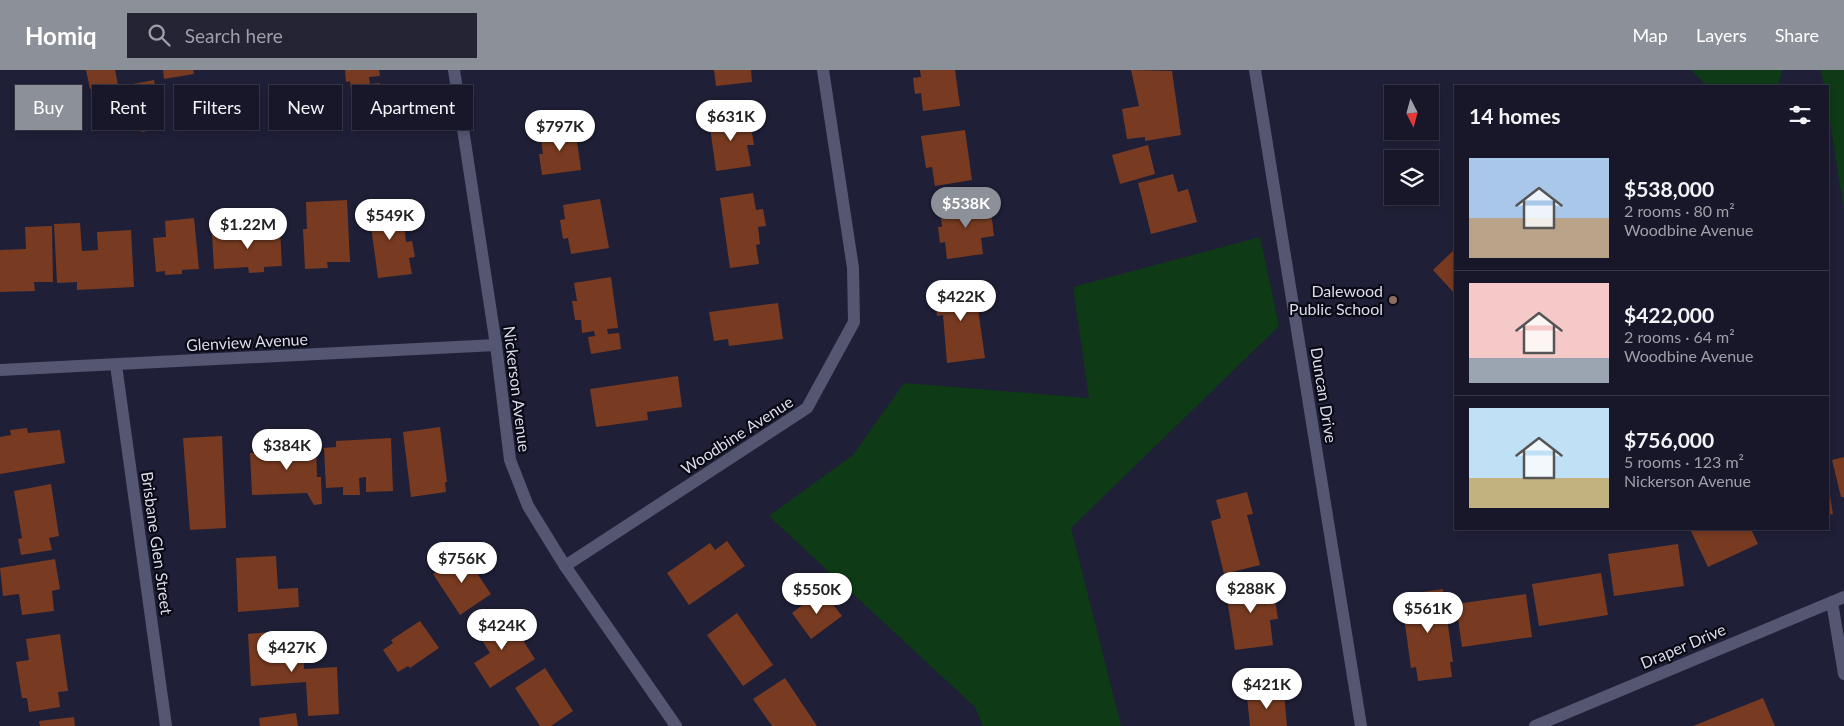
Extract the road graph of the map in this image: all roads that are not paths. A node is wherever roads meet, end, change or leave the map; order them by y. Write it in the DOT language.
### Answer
graph roads {
  1 [pos="454,70"];
  2 [pos="823,70"];
  3 [pos="1255,70"];
  4 [pos="496,345"];
  5 [pos="116,366"];
  6 [pos="0,370"];
  7 [pos="566,566"];
  8 [pos="1838,599"];
  9 [pos="1844,674"];
  10 [pos="166,726"];
  11 [pos="676,726"];
  12 [pos="1361,726"];
  13 [pos="1535,726"];
  1 -- 4 [label="street, Nickerson Avenue"];
  2 -- 7 [label="street, Woodbine Avenue"];
  3 -- 12 [label="street, Duncan Drive"];
  4 -- 5 [label="street, Glenview Avenue"];
  4 -- 7 [label="street, Nickerson Avenue"];
  5 -- 6 [label="street, Glenview Avenue"];
  5 -- 10 [label="street, Brisbane Glen Street"];
  7 -- 11 [label="street, Nickerson Avenue"];
  8 -- 9 [label="street"];
  8 -- 13 [label="street, Draper Drive"];
}
